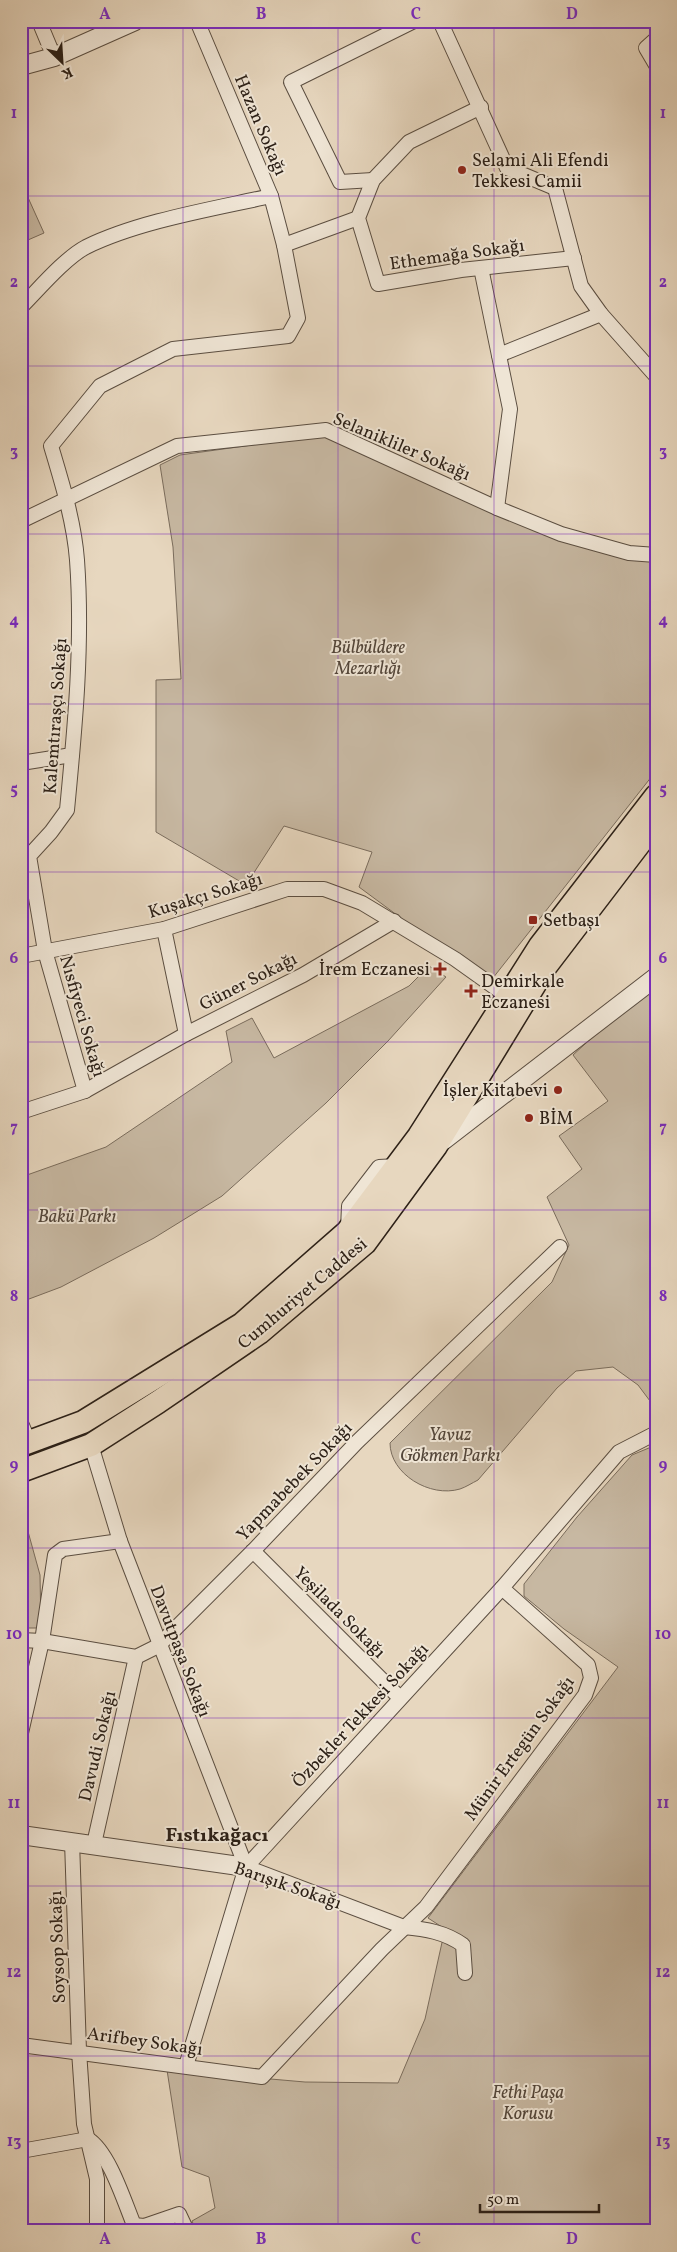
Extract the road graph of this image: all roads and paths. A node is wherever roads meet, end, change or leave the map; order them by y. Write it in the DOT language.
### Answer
graph roads {
  1 [pos="39,21"];
  2 [pos="135,21"];
  3 [pos="197,21"];
  4 [pos="414,21"];
  5 [pos="440,21"];
  6 [pos="651,43"];
  7 [pos="54,57"];
  8 [pos="656,64"];
  9 [pos="21,66"];
  10 [pos="481,107"];
  11 [pos="373,180"];
  12 [pos="271,196"];
  13 [pos="358,218"];
  14 [pos="284,246"];
  15 [pos="574,258"];
  16 [pos="481,268"];
  17 [pos="21,307"];
  18 [pos="601,314"];
  19 [pos="499,355"];
  20 [pos="656,376"];
  21 [pos="68,500"];
  22 [pos="497,508"];
  23 [pos="21,521"];
  24 [pos="656,555"];
  25 [pos="72,755"];
  26 [pos="21,763"];
  27 [pos="656,796"];
  28 [pos="656,822"];
  29 [pos="25,856"];
  30 [pos="394,921"];
  31 [pos="164,929"];
  32 [pos="45,951"];
  33 [pos="21,956"];
  34 [pos="656,977"];
  35 [pos="514,1001"];
  36 [pos="186,1034"];
  37 [pos="85,1091"];
  38 [pos="21,1112"];
  39 [pos="436,1146"];
  40 [pos="560,1247"];
  41 [pos="656,1433"];
  42 [pos="24,1436"];
  43 [pos="91,1445"];
  44 [pos="21,1471"];
  45 [pos="120,1540"];
  46 [pos="253,1551"];
  47 [pos="502,1588"];
  48 [pos="21,1640"];
  49 [pos="42,1641"];
  50 [pos="158,1646"];
  51 [pos="136,1657"];
  52 [pos="400,1698"];
  53 [pos="21,1733"];
  54 [pos="21,1835"];
  55 [pos="72,1841"];
  56 [pos="94,1844"];
  57 [pos="246,1867"];
  58 [pos="404,1926"];
  59 [pos="466,1973"];
  60 [pos="21,2045"];
  61 [pos="79,2051"];
  62 [pos="186,2066"];
  63 [pos="262,2077"];
  64 [pos="88,2139"];
  65 [pos="21,2151"];
  66 [pos="97,2231"];
  67 [pos="187,2231"];
  1 -- 7 [label="street"];
  2 -- 7 [label="street"];
  3 -- 12 [label="street, Hazan Sokağı"];
  4 -- 11 [label="street"];
  5 -- 10 [label="street"];
  6 -- 8 [label="street"];
  7 -- 9 [label="street"];
  10 -- 11 [label="street"];
  10 -- 15 [label="street"];
  11 -- 13 [label="street"];
  12 -- 14 [label="street, Hazan Sokağı"];
  12 -- 17 [label="street"];
  13 -- 14 [label="street"];
  13 -- 16 [label="street, Ethemağa Sokağı"];
  14 -- 21 [label="street, Hazan Sokağı"];
  15 -- 16 [label="street, Ethemağa Sokağı"];
  15 -- 18 [label="street"];
  16 -- 19 [label="street"];
  18 -- 19 [label="street"];
  18 -- 20 [label="street"];
  19 -- 22 [label="street"];
  21 -- 22 [label="street, Selanikliler Sokağı"];
  21 -- 23 [label="street, Selanikliler Sokağı"];
  21 -- 25 [label="street, Kalemtıraşçı Sokağı"];
  22 -- 24 [label="street, Selanikliler Sokağı"];
  25 -- 26 [label="street"];
  25 -- 29 [label="street, Kalemtıraşçı Sokağı"];
  27 -- 35 [label="main road, Cumhuriyet Caddesi"];
  28 -- 35 [label="main road, Cumhuriyet Caddesi"];
  29 -- 32 [label="street, Kalemtıraşçı Sokağı"];
  30 -- 31 [label="street, Kuşakçı Sokağı"];
  30 -- 35 [label="street"];
  30 -- 36 [label="street, Güner Sokağı"];
  31 -- 32 [label="street, Kuşakçı Sokağı"];
  31 -- 36 [label="street"];
  32 -- 33 [label="street, Kuşakçı Sokağı"];
  32 -- 37 [label="street, Nısfiyeci Sokağı"];
  34 -- 39 [label="street"];
  35 -- 39 [label="main road, Cumhuriyet Caddesi"];
  35 -- 42 [label="main road, Cumhuriyet Caddesi"];
  36 -- 37 [label="street, Güner Sokağı"];
  37 -- 38 [label="street, Güner Sokağı"];
  39 -- 43 [label="main road, Cumhuriyet Caddesi"];
  40 -- 46 [label="street, Yapmabebek Sokağı"];
  41 -- 47 [label="street"];
  43 -- 44 [label="main road, Cumhuriyet Caddesi"];
  43 -- 45 [label="street, Davutpaşa Sokağı"];
  45 -- 49 [label="street"];
  45 -- 50 [label="street, Davutpaşa Sokağı"];
  46 -- 50 [label="street, Yapmabebek Sokağı"];
  46 -- 52 [label="street, Yeşilada Sokağı"];
  47 -- 52 [label="street, Özbekler Tekkesi Sokağı"];
  47 -- 58 [label="street, Münir Ertegün Sokağı"];
  48 -- 49 [label="street"];
  49 -- 51 [label="street"];
  49 -- 53 [label="street"];
  50 -- 51 [label="street, Yapmabebek Sokağı"];
  50 -- 57 [label="street, Davutpaşa Sokağı"];
  51 -- 56 [label="street, Davudi Sokağı"];
  52 -- 57 [label="street, Özbekler Tekkesi Sokağı"];
  54 -- 55 [label="street, Barışık Sokağı"];
  55 -- 56 [label="street, Barışık Sokağı"];
  55 -- 61 [label="street, Soysop Sokağı"];
  56 -- 57 [label="street, Barışık Sokağı"];
  57 -- 58 [label="street, Barışık Sokağı"];
  57 -- 62 [label="street"];
  58 -- 59 [label="street, Barışık Sokağı"];
  58 -- 63 [label="street, Münir Ertegün Sokağı"];
  60 -- 61 [label="street, Arifbey Sokağı"];
  61 -- 62 [label="street, Arifbey Sokağı"];
  61 -- 64 [label="street, Soysop Sokağı"];
  62 -- 63 [label="street, Arifbey Sokağı"];
  64 -- 65 [label="street"];
  64 -- 66 [label="street, Soysop Sokağı"];
  64 -- 67 [label="street"];
}
